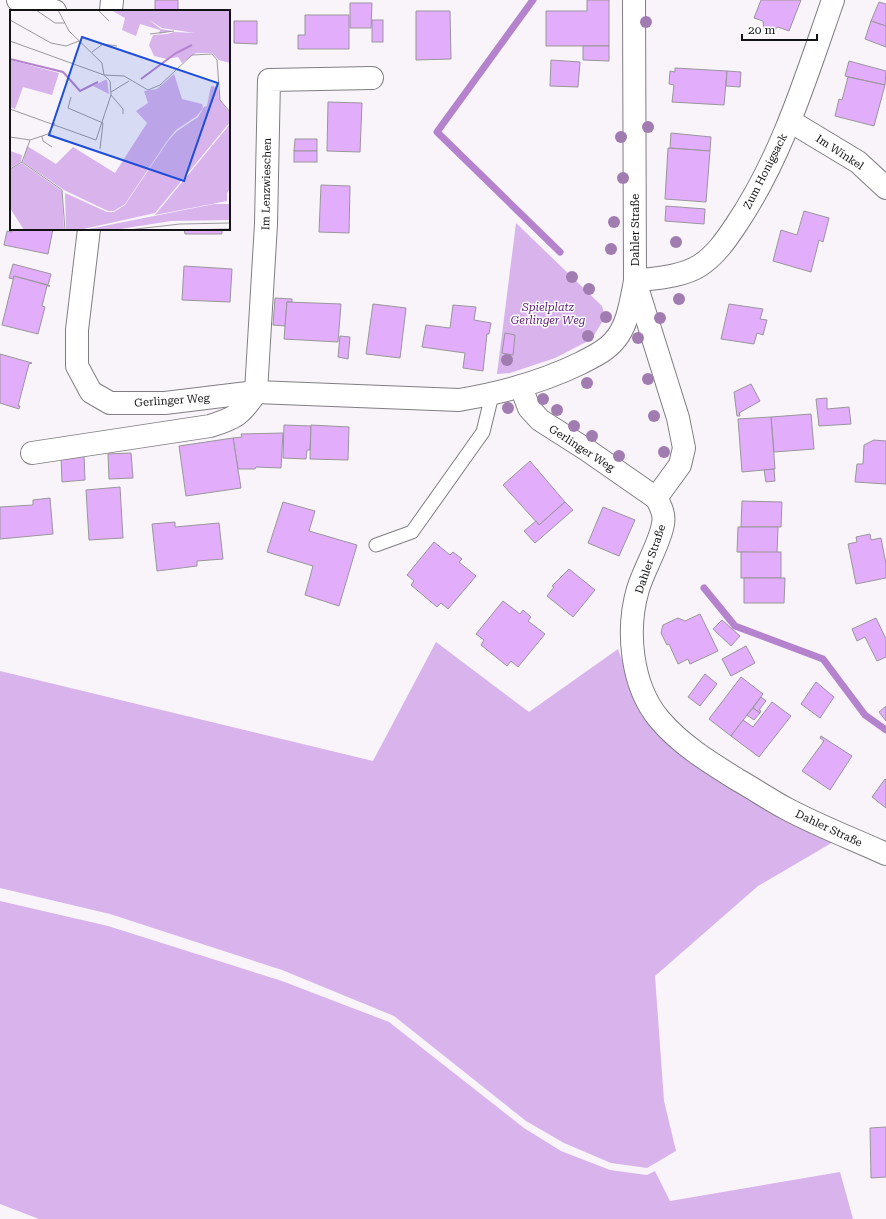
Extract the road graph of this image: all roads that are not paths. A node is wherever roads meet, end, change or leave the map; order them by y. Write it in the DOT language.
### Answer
graph roads {
  1 [pos="18,0"];
  2 [pos="112,0"];
  3 [pos="634,0"];
  4 [pos="832,0"];
  5 [pos="50,10"];
  6 [pos="111,10"];
  7 [pos="372,78"];
  8 [pos="790,121"];
  9 [pos="886,188"];
  10 [pos="89,230"];
  11 [pos="635,281"];
  12 [pos="521,387"];
  13 [pos="256,392"];
  14 [pos="492,395"];
  15 [pos="32,453"];
  16 [pos="656,498"];
  17 [pos="376,545"];
  18 [pos="886,854"];
  1 -- 5 [label="street"];
  2 -- 6 [label="street"];
  3 -- 11 [label="street, Dahler Straße"];
  4 -- 8 [label="street, Zum Honigsack"];
  7 -- 13 [label="street, Im Lenzwieschen"];
  8 -- 9 [label="street, Im Winkel"];
  8 -- 11 [label="street, Zum Honigsack"];
  10 -- 13 [label="street, Gerlinger Weg"];
  11 -- 12 [label="street, Gerlinger Weg"];
  11 -- 16 [label="street, Dahler Straße"];
  12 -- 14 [label="street, Gerlinger Weg"];
  12 -- 16 [label="street, Gerlinger Weg"];
  13 -- 14 [label="street, Gerlinger Weg"];
  13 -- 15 [label="street"];
  14 -- 17 [label="lane"];
  16 -- 18 [label="street, Dahler Straße"];
}
